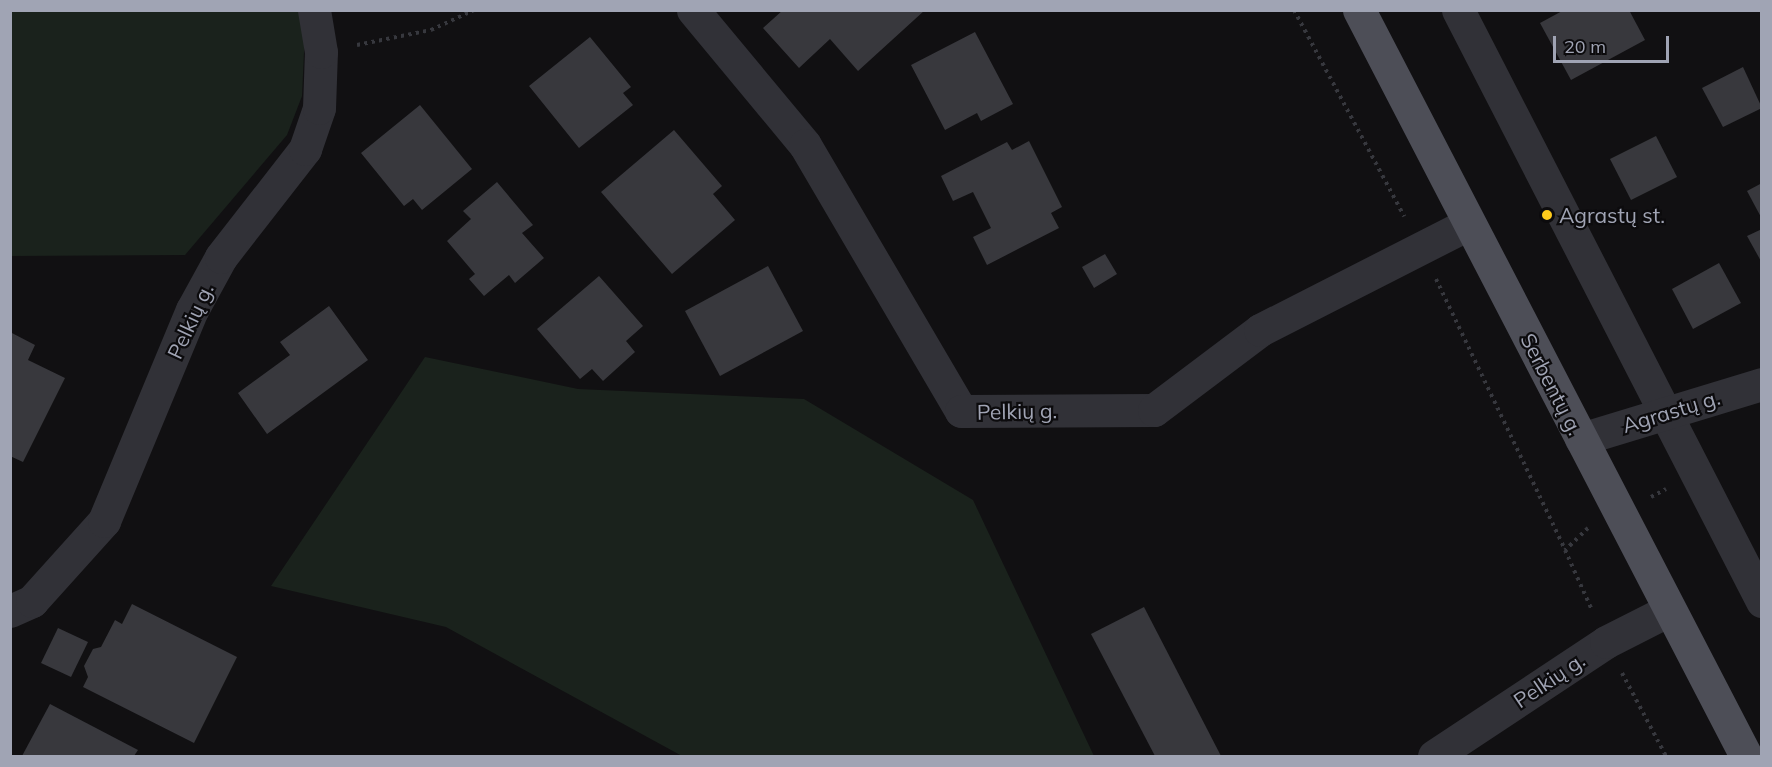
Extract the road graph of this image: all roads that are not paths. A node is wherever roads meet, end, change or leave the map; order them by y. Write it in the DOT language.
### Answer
graph roads {
  1 [pos="314,10"];
  2 [pos="693,10"];
  3 [pos="1359,10"];
  4 [pos="1458,10"];
  5 [pos="1468,224"];
  6 [pos="1761,384"];
  7 [pos="1664,411"];
  8 [pos="1581,439"];
  9 [pos="1761,601"];
  10 [pos="1670,610"];
  11 [pos="10,611"];
  12 [pos="1434,756"];
  13 [pos="1746,756"];
  1 -- 11 [label="street, Pelkių g."];
  2 -- 5 [label="street, Pelkių g."];
  3 -- 5 [label="main road, Serbentų g."];
  4 -- 7 [label="street"];
  5 -- 8 [label="main road, Serbentų g."];
  6 -- 7 [label="street, Agrastų g."];
  7 -- 8 [label="street, Agrastų g."];
  7 -- 9 [label="street"];
  8 -- 10 [label="main road, Serbentų g."];
  10 -- 12 [label="street, Pelkių g."];
  10 -- 13 [label="main road, Serbentų g."];
}
